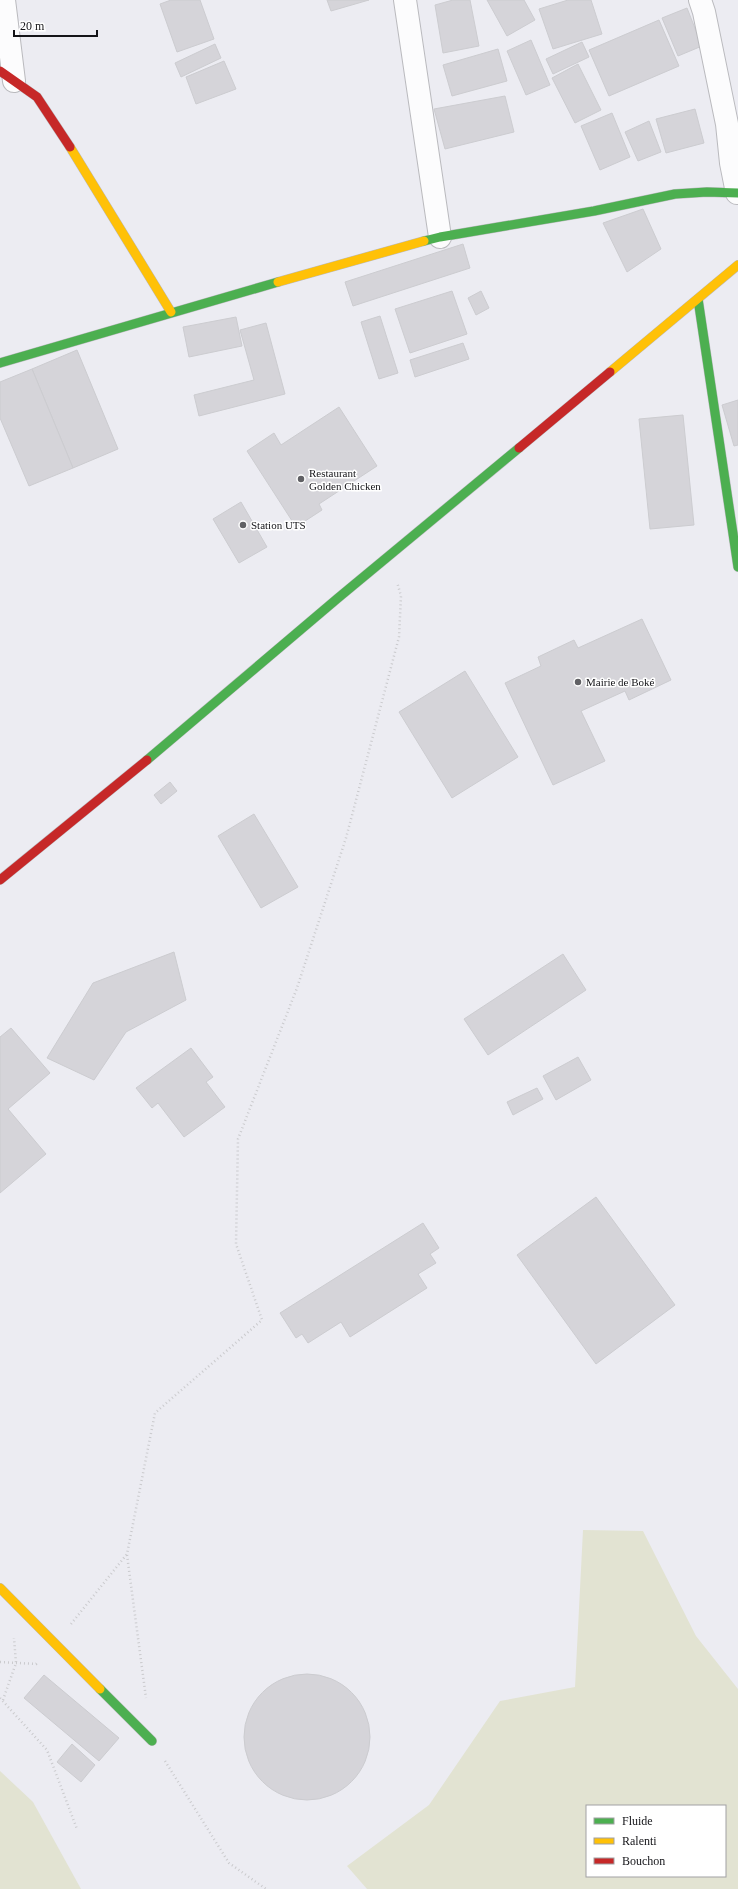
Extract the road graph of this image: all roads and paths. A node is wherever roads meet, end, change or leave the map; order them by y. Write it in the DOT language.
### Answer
graph roads {
  1 [pos="4,0"];
  2 [pos="405,0"];
  3 [pos="700,0"];
  4 [pos="7,76"];
  5 [pos="737,193"];
  6 [pos="440,237"];
  7 [pos="738,265"];
  8 [pos="698,299"];
  9 [pos="171,312"];
  10 [pos="0,363"];
  11 [pos="389,557"];
  12 [pos="738,567"];
  13 [pos="0,880"];
  14 [pos="127,1554"];
  15 [pos="0,1588"];
  16 [pos="13,1635"];
  17 [pos="55,1643"];
  18 [pos="0,1662"];
  19 [pos="16,1663"];
  20 [pos="2,1699"];
  21 [pos="147,1702"];
  22 [pos="152,1740"];
  23 [pos="77,1829"];
  24 [pos="266,1889"];
  1 -- 4 [label="street"];
  2 -- 6 [label="street"];
  3 -- 5 [label="street"];
  4 -- 9 [label="main road"];
  5 -- 6 [label="main road"];
  6 -- 9 [label="main road"];
  7 -- 8 [label="main road"];
  8 -- 11 [label="main road"];
  8 -- 12 [label="main road"];
  9 -- 10 [label="main road"];
  11 -- 13 [label="main road"];
  11 -- 14 [label="path"];
  14 -- 17 [label="path"];
  14 -- 21 [label="path"];
  15 -- 17 [label="main road"];
  16 -- 19 [label="path"];
  17 -- 19 [label="path"];
  17 -- 22 [label="main road"];
  18 -- 19 [label="path"];
  19 -- 20 [label="path"];
  20 -- 23 [label="path"];
  22 -- 24 [label="path"];
}
